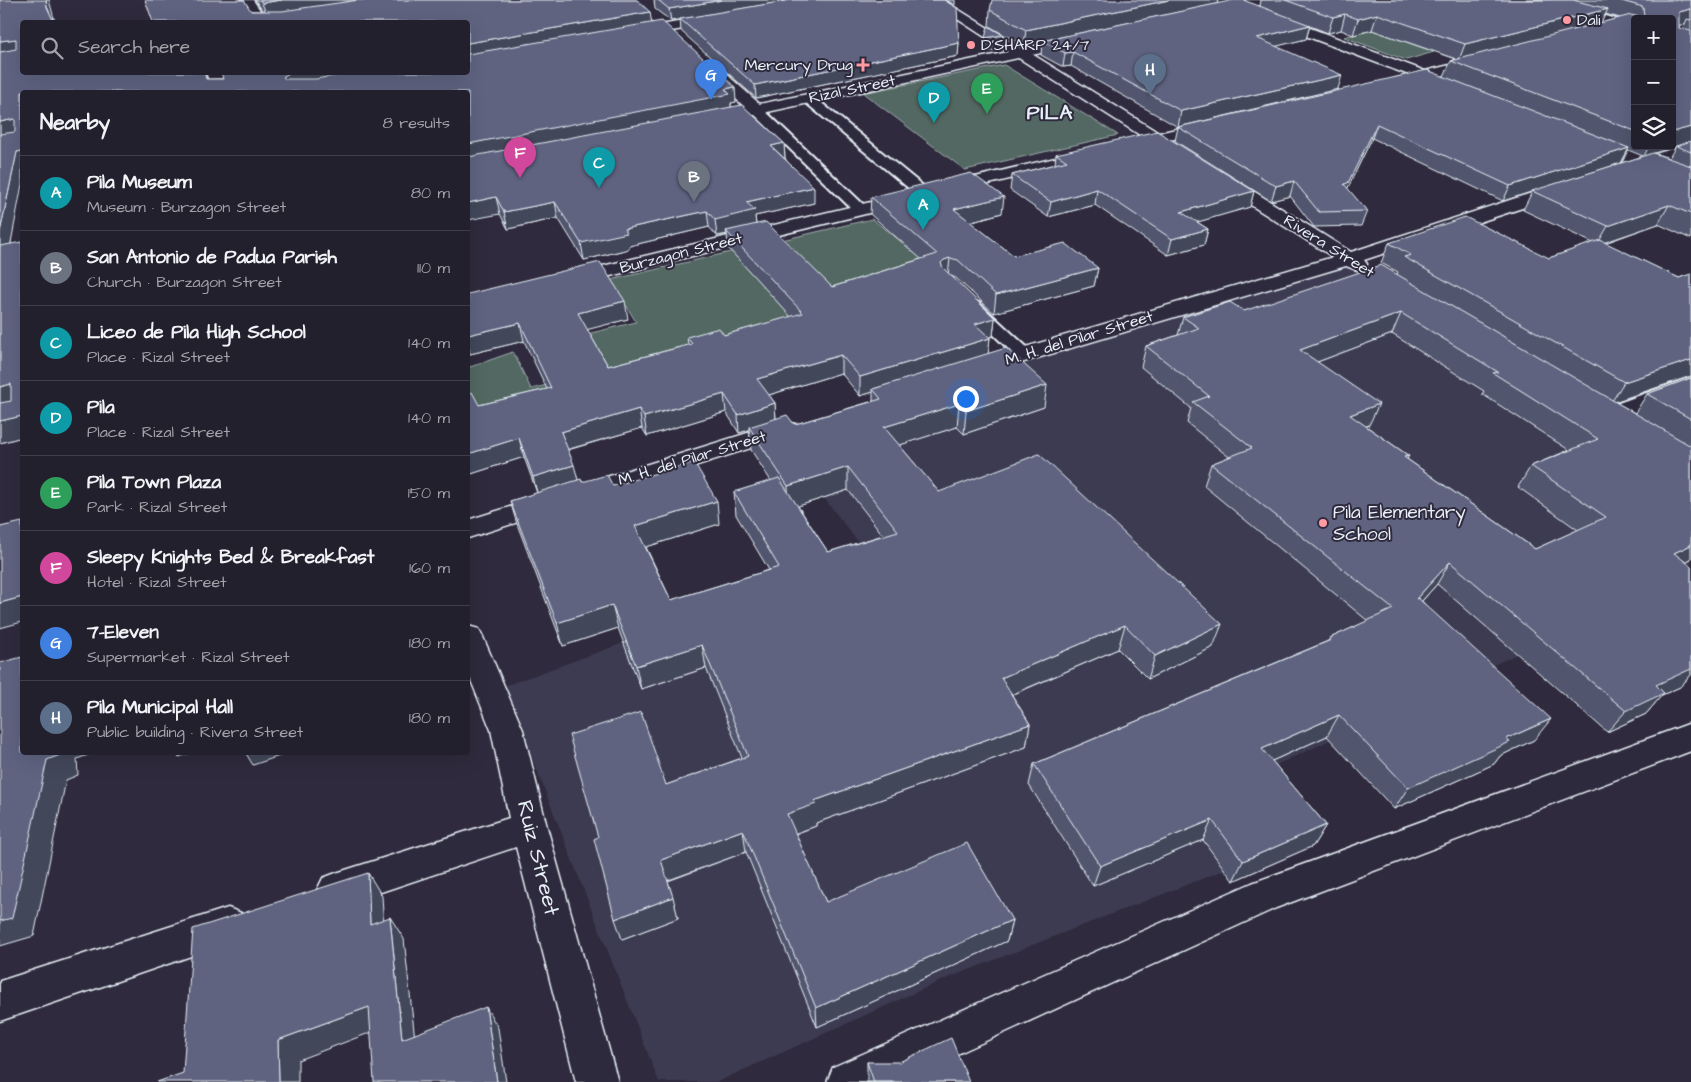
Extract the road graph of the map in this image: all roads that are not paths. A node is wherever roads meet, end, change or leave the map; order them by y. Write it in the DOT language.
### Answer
graph roads {
  1 [pos="247,0"];
  2 [pos="934,0"];
  3 [pos="1223,0"];
  4 [pos="1265,0"];
  5 [pos="1534,0"];
  6 [pos="1239,6"];
  7 [pos="1201,14"];
  8 [pos="732,16"];
  9 [pos="654,17"];
  10 [pos="264,20"];
  11 [pos="1629,27"];
  12 [pos="667,28"];
  13 [pos="1594,32"];
  14 [pos="620,36"];
  15 [pos="1088,39"];
  16 [pos="681,40"];
  17 [pos="695,53"];
  18 [pos="1022,54"];
  19 [pos="1499,57"];
  20 [pos="214,75"];
  21 [pos="1423,76"];
  22 [pos="1385,85"];
  23 [pos="1451,87"];
  24 [pos="219,90"];
  25 [pos="809,99"];
  26 [pos="757,110"];
  27 [pos="1232,120"];
  28 [pos="696,122"];
  29 [pos="1156,138"];
  30 [pos="1691,148"];
  31 [pos="1181,153"];
  32 [pos="1634,160"];
  33 [pos="1206,169"];
  34 [pos="1667,172"];
  35 [pos="923,193"];
  36 [pos="860,209"];
  37 [pos="1348,258"];
  38 [pos="1374,274"];
  39 [pos="554,284"];
  40 [pos="963,295"];
  41 [pos="1024,354"];
  42 [pos="958,375"];
  43 [pos="1691,384"];
  44 [pos="807,422"];
  45 [pos="1634,429"];
  46 [pos="470,528"];
  47 [pos="470,642"];
  48 [pos="1691,737"];
  49 [pos="529,827"];
  50 [pos="302,902"];
  51 [pos="255,917"];
  52 [pos="0,1001"];
  53 [pos="597,1082"];
  54 [pos="848,1082"];
  1 -- 10 [label="street"];
  2 -- 18 [label="street"];
  3 -- 6 [label="street"];
  4 -- 6 [label="street"];
  5 -- 11 [label="street"];
  6 -- 7 [label="street"];
  6 -- 21 [label="street"];
  8 -- 12 [label="street"];
  9 -- 12 [label="street"];
  11 -- 13 [label="street"];
  12 -- 14 [label="street"];
  12 -- 16 [label="street"];
  15 -- 18 [label="street, Rizal Street"];
  17 -- 26 [label="street"];
  18 -- 25 [label="street, Rizal Street"];
  18 -- 29 [label="street"];
  19 -- 21 [label="street"];
  20 -- 24 [label="street"];
  21 -- 22 [label="street"];
  21 -- 23 [label="street"];
  25 -- 26 [label="street, Rizal Street"];
  25 -- 35 [label="lane"];
  26 -- 28 [label="street, Rizal Street"];
  26 -- 36 [label="lane"];
  27 -- 29 [label="street, Burzagon Street"];
  29 -- 31 [label="street"];
  29 -- 35 [label="street, Burzagon Street"];
  30 -- 32 [label="street, M. H. del Pilar Street"];
  32 -- 34 [label="street"];
  32 -- 37 [label="street, M. H. del Pilar Street"];
  33 -- 37 [label="street, Rivera Street"];
  35 -- 36 [label="street, Burzagon Street"];
  36 -- 39 [label="street, Burzagon Street"];
  37 -- 38 [label="street, Rivera Street"];
  37 -- 41 [label="street, M. H. del Pilar Street"];
  40 -- 41 [label="lane"];
  41 -- 42 [label="street, M. H. del Pilar Street"];
  43 -- 45 [label="street"];
  44 -- 46 [label="street, M. H. del Pilar Street"];
  47 -- 49 [label="street, Ruiz Street"];
  48 -- 54 [label="street"];
  49 -- 50 [label="street"];
  49 -- 53 [label="street, Ruiz Street"];
  51 -- 52 [label="street"];
}
